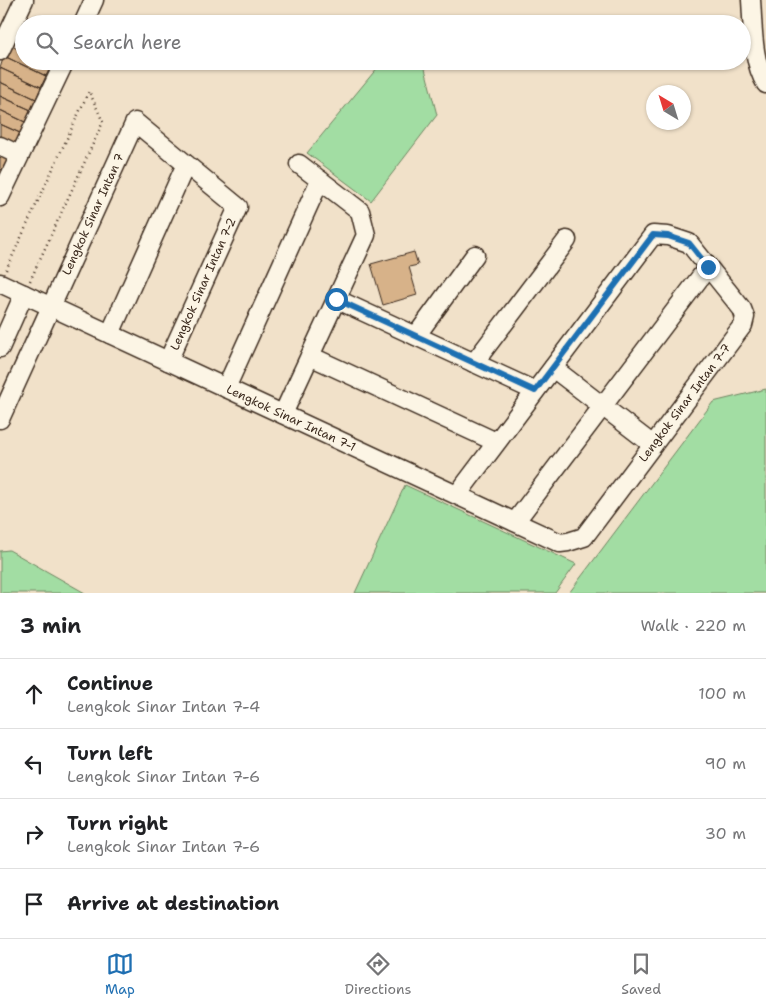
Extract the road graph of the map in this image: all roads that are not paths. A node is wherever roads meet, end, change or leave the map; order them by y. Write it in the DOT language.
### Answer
graph roads {
  1 [pos="24,0"];
  2 [pos="94,0"];
  3 [pos="752,0"];
  4 [pos="17,15"];
  5 [pos="87,15"];
  6 [pos="15,19"];
  7 [pos="0,51"];
  8 [pos="61,70"];
  9 [pos="766,84"];
  10 [pos="0,146"];
  11 [pos="20,155"];
  12 [pos="186,164"];
  13 [pos="299,164"];
  14 [pos="320,180"];
  15 [pos="0,197"];
  16 [pos="567,240"];
  17 [pos="475,255"];
  18 [pos="708,267"];
  19 [pos="0,283"];
  20 [pos="24,294"];
  21 [pos="336,299"];
  22 [pos="51,306"];
  23 [pos="110,334"];
  24 [pos="416,336"];
  25 [pos="0,348"];
  26 [pos="310,356"];
  27 [pos="168,361"];
  28 [pos="474,363"];
  29 [pos="553,368"];
  30 [pos="226,388"];
  31 [pos="535,391"];
  32 [pos="602,406"];
  33 [pos="283,414"];
  34 [pos="0,419"];
  35 [pos="496,442"];
  36 [pos="653,445"];
  37 [pos="457,495"];
  38 [pos="515,522"];
  39 [pos="584,537"];
  1 -- 4 [label="street"];
  2 -- 5 [label="street"];
  3 -- 9 [label="street"];
  6 -- 7 [label="street"];
  8 -- 11 [label="street"];
  10 -- 11 [label="street"];
  11 -- 15 [label="street"];
  12 -- 22 [label="street, Lengkok Sinar Intan 7"];
  12 -- 23 [label="street"];
  12 -- 27 [label="street, Lengkok Sinar Intan 7-2"];
  13 -- 14 [label="street"];
  14 -- 21 [label="street"];
  14 -- 30 [label="street"];
  16 -- 28 [label="street"];
  17 -- 24 [label="street"];
  18 -- 29 [label="street, Lengkok Sinar Intan 7-7"];
  18 -- 32 [label="street"];
  18 -- 36 [label="street, Lengkok Sinar Intan 7-7"];
  19 -- 20 [label="street, Lengkok Sinar Intan 7-1"];
  20 -- 22 [label="street, Lengkok Sinar Intan 7-1"];
  20 -- 25 [label="street"];
  21 -- 24 [label="street"];
  21 -- 26 [label="street"];
  22 -- 23 [label="street, Lengkok Sinar Intan 7-1"];
  22 -- 34 [label="street, Lengkok Sinar Intan 7"];
  23 -- 27 [label="street, Lengkok Sinar Intan 7-1"];
  24 -- 28 [label="street"];
  26 -- 33 [label="street"];
  26 -- 35 [label="street"];
  27 -- 30 [label="street, Lengkok Sinar Intan 7-1"];
  28 -- 31 [label="street"];
  29 -- 31 [label="street"];
  29 -- 32 [label="street"];
  30 -- 33 [label="street, Lengkok Sinar Intan 7-1"];
  31 -- 35 [label="street"];
  32 -- 36 [label="street"];
  32 -- 38 [label="street"];
  33 -- 37 [label="street, Lengkok Sinar Intan 7-1"];
  35 -- 37 [label="street"];
  36 -- 39 [label="street, Lengkok Sinar Intan 7-7"];
  37 -- 38 [label="street, Lengkok Sinar Intan 7-1"];
  38 -- 39 [label="street, Lengkok Sinar Intan 7-1"];
}
